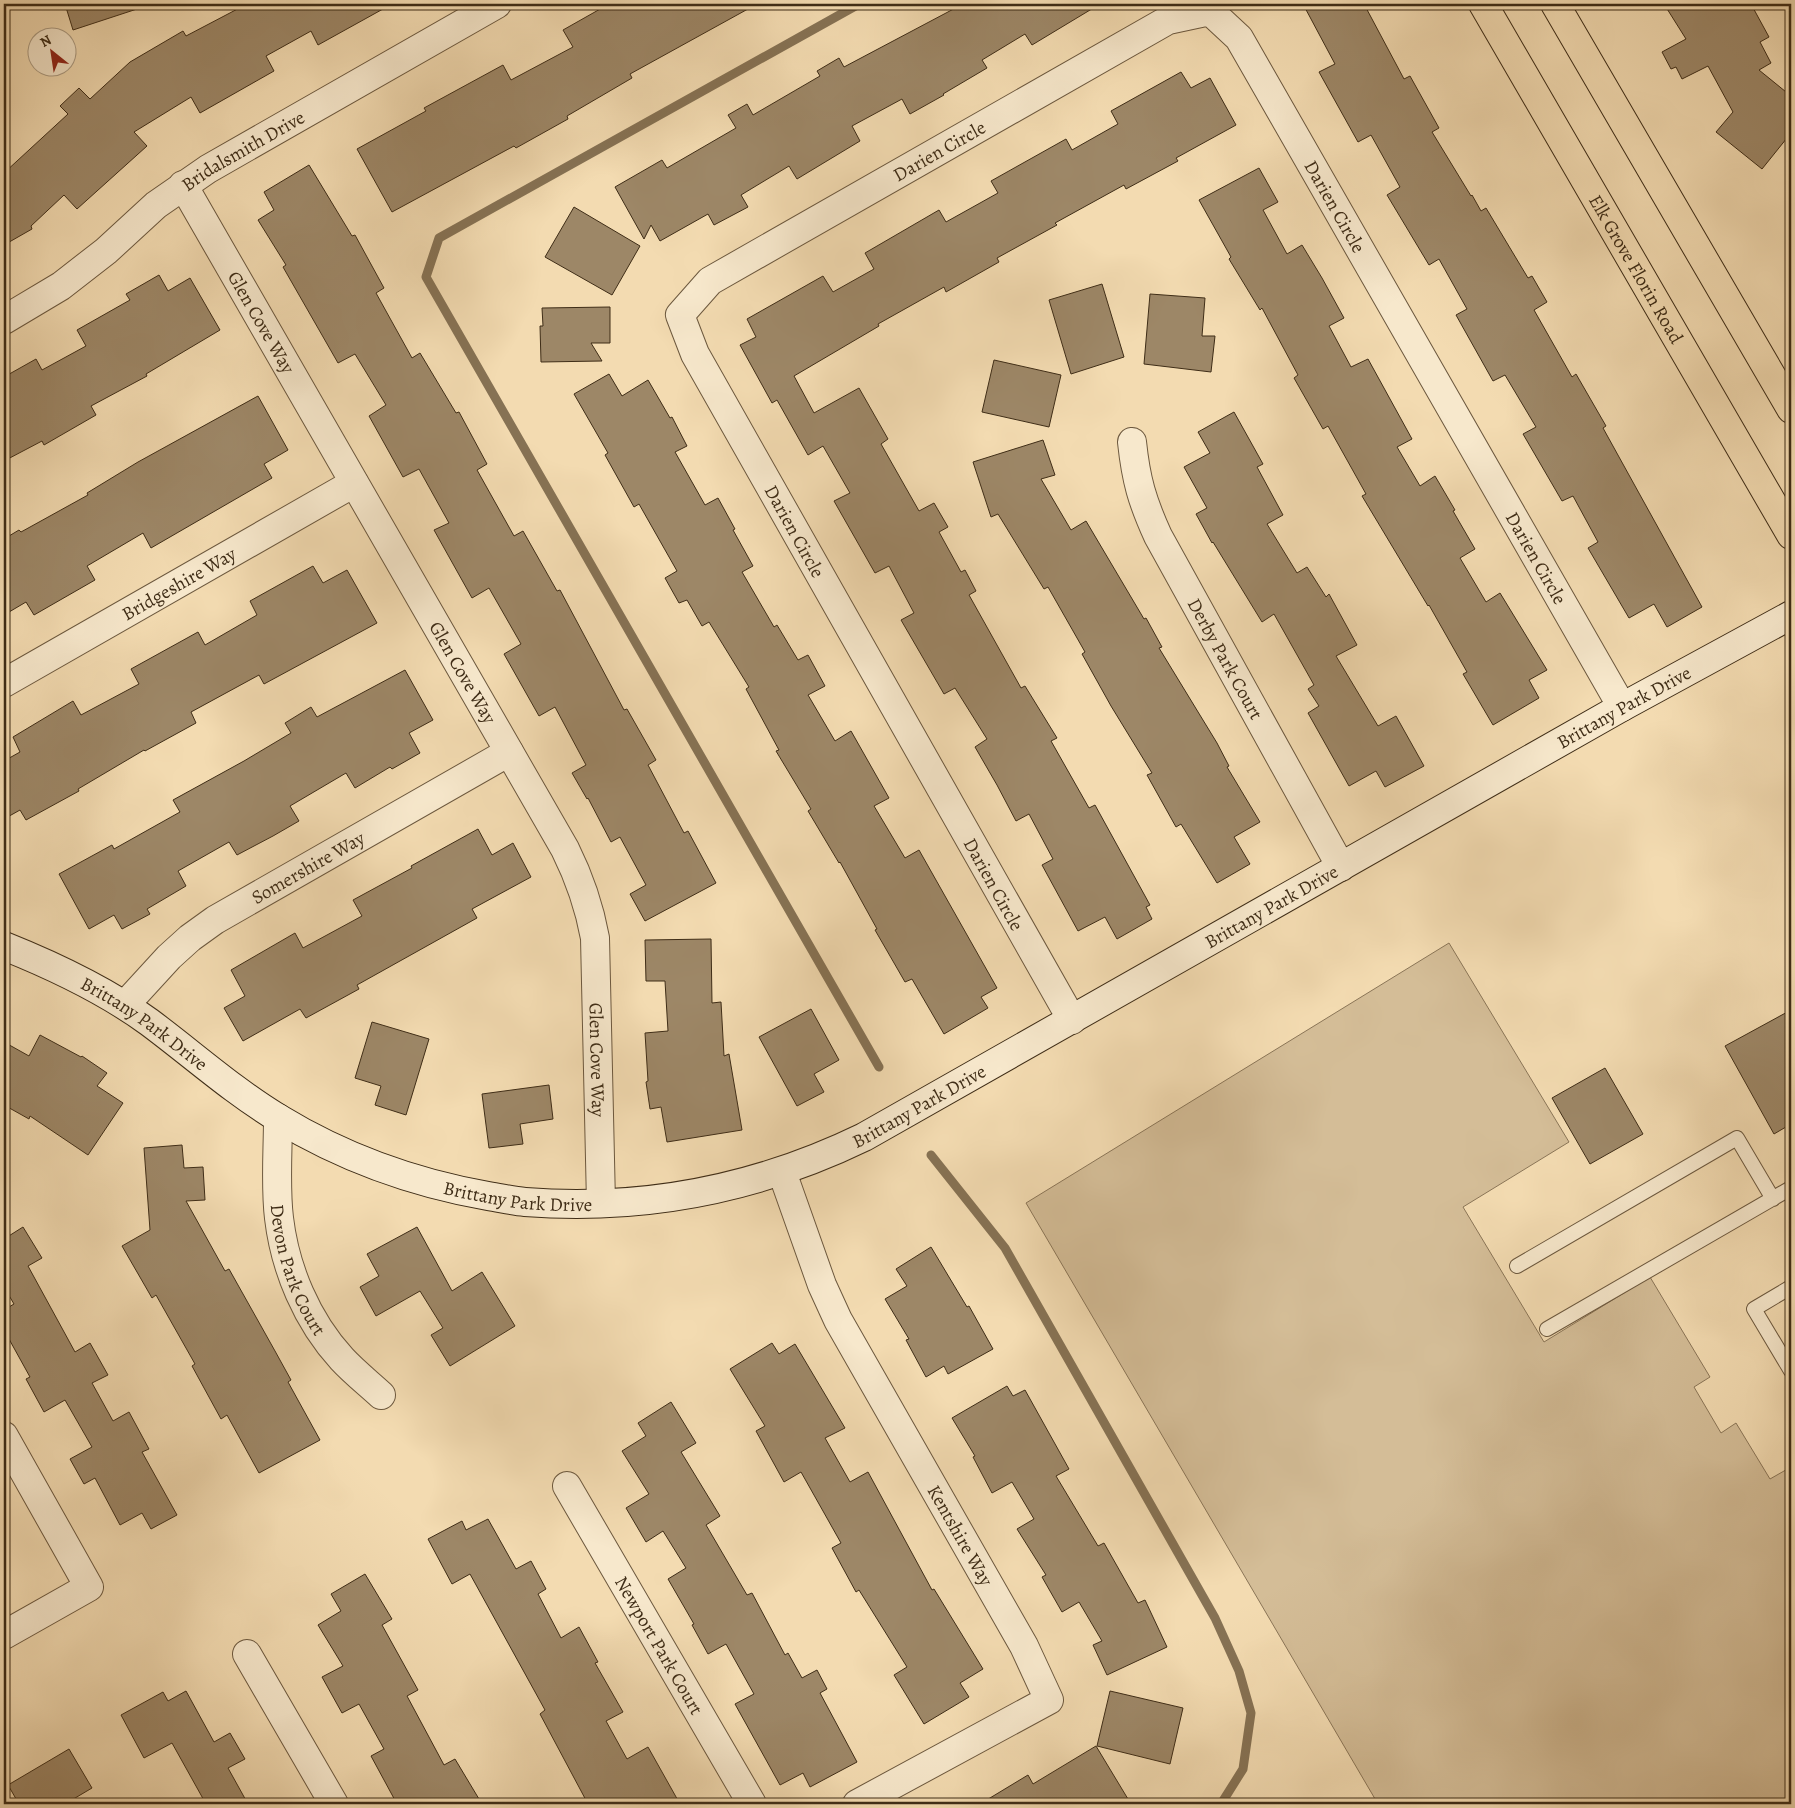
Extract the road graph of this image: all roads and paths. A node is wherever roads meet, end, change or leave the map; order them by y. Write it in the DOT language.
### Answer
graph roads {
  1 [pos="1483,4"];
  2 [pos="1555,4"];
  3 [pos="493,5"];
  4 [pos="182,185"];
  5 [pos="4,320"];
  6 [pos="1791,409"];
  7 [pos="1132,442"];
  8 [pos="354,483"];
  9 [pos="1791,535"];
  10 [pos="1791,615"];
  11 [pos="4,683"];
  12 [pos="1622,707"];
  13 [pos="509,752"];
  14 [pos="1341,867"];
  15 [pos="4,946"];
  16 [pos="125,1005"];
  17 [pos="1072,1020"];
  18 [pos="278,1118"];
  19 [pos="782,1172"];
  20 [pos="1791,1188"];
  21 [pos="1773,1199"];
  22 [pos="601,1203"];
  23 [pos="1517,1266"];
  24 [pos="1791,1287"];
  25 [pos="1547,1329"];
  26 [pos="1791,1371"];
  27 [pos="381,1395"];
  28 [pos="4,1436"];
  29 [pos="567,1486"];
  30 [pos="4,1636"];
  31 [pos="247,1654"];
  32 [pos="334,1804"];
  33 [pos="752,1804"];
  34 [pos="857,1804"];
  1 -- 9 [label="main road, Elk Grove Florin Road"];
  2 -- 6 [label="main road"];
  3 -- 4 [label="street, Bridalsmith Drive"];
  4 -- 5 [label="street, Bridalsmith Drive"];
  4 -- 8 [label="street, Glen Cove Way"];
  7 -- 14 [label="street, Derby Park Court"];
  8 -- 11 [label="street, Bridgeshire Way"];
  8 -- 13 [label="street, Glen Cove Way"];
  10 -- 12 [label="street, Brittany Park Drive"];
  12 -- 14 [label="street, Brittany Park Drive"];
  12 -- 17 [label="street, Darien Circle"];
  13 -- 16 [label="street, Somershire Way"];
  13 -- 22 [label="street, Glen Cove Way"];
  14 -- 17 [label="street, Brittany Park Drive"];
  15 -- 16 [label="street, Brittany Park Drive"];
  16 -- 18 [label="street, Brittany Park Drive"];
  17 -- 19 [label="street, Brittany Park Drive"];
  18 -- 22 [label="street, Brittany Park Drive"];
  18 -- 27 [label="street, Devon Park Court"];
  19 -- 22 [label="street, Brittany Park Drive"];
  19 -- 34 [label="street, Kentshire Way"];
  20 -- 21 [label="lane"];
  21 -- 23 [label="lane"];
  21 -- 25 [label="lane"];
  24 -- 26 [label="lane"];
  28 -- 30 [label="street"];
  29 -- 33 [label="street, Newport Park Court"];
  31 -- 32 [label="street"];
}
